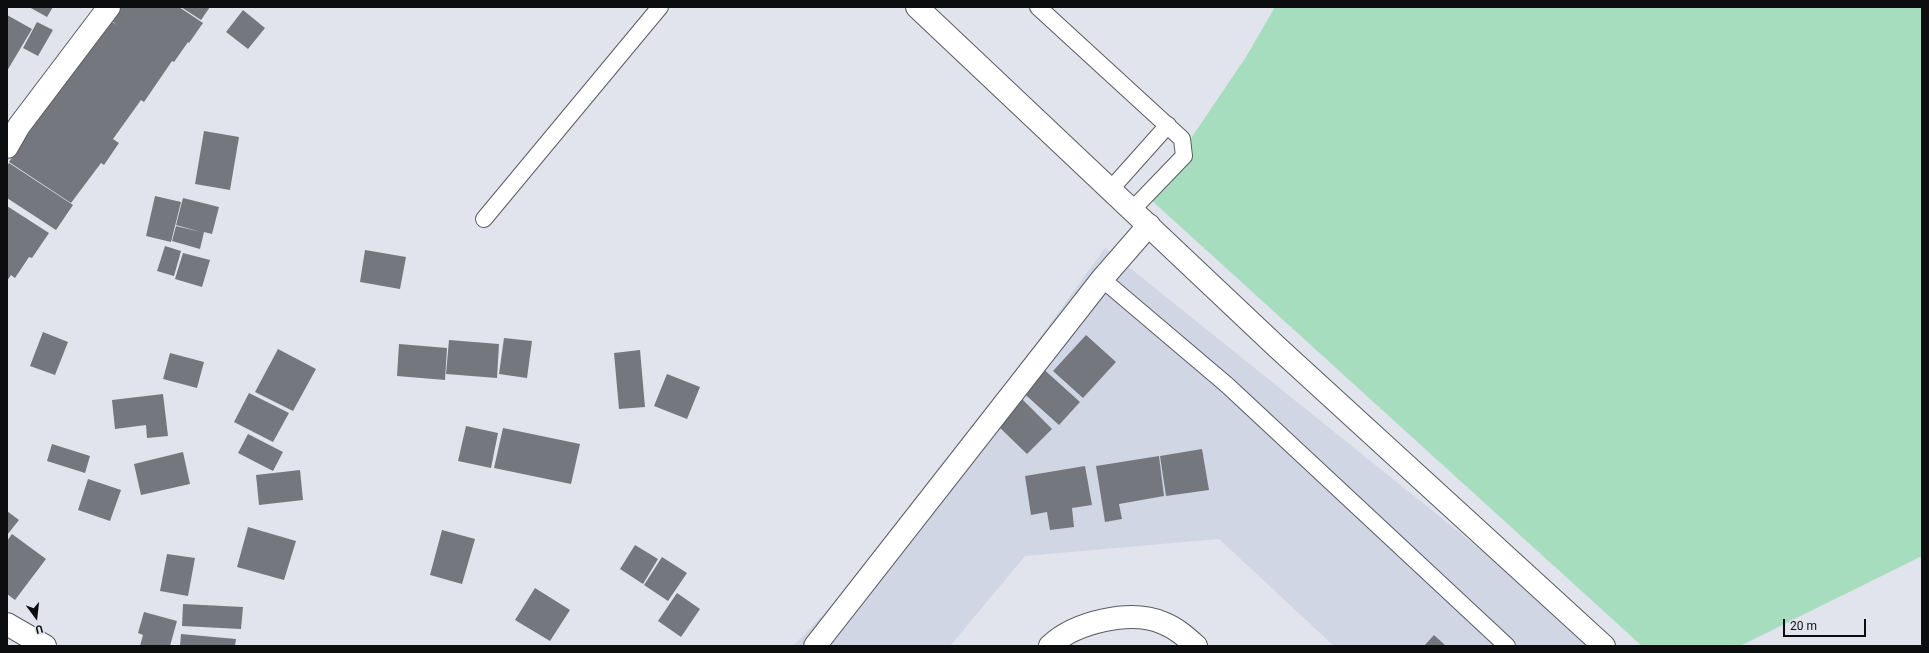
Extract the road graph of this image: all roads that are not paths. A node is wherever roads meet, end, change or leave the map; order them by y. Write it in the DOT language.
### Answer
graph roads {
  1 [pos="109,7"];
  2 [pos="660,7"];
  3 [pos="917,7"];
  4 [pos="1038,7"];
  5 [pos="13,122"];
  6 [pos="1168,125"];
  7 [pos="7,147"];
  8 [pos="1110,190"];
  9 [pos="1132,210"];
  10 [pos="484,219"];
  11 [pos="1149,225"];
  12 [pos="1102,279"];
  13 [pos="7,624"];
  14 [pos="44,646"];
  15 [pos="815,646"];
  16 [pos="1050,646"];
  17 [pos="1196,646"];
  18 [pos="1507,646"];
  19 [pos="1604,646"];
  1 -- 5 [label="street"];
  2 -- 10 [label="lane"];
  3 -- 8 [label="street"];
  4 -- 6 [label="lane"];
  5 -- 7 [label="street"];
  6 -- 8 [label="lane"];
  6 -- 9 [label="lane"];
  8 -- 9 [label="street"];
  9 -- 11 [label="street"];
  11 -- 12 [label="street"];
  11 -- 19 [label="street"];
  12 -- 15 [label="street"];
  12 -- 18 [label="lane"];
  13 -- 14 [label="street"];
  16 -- 17 [label="street"];
}
